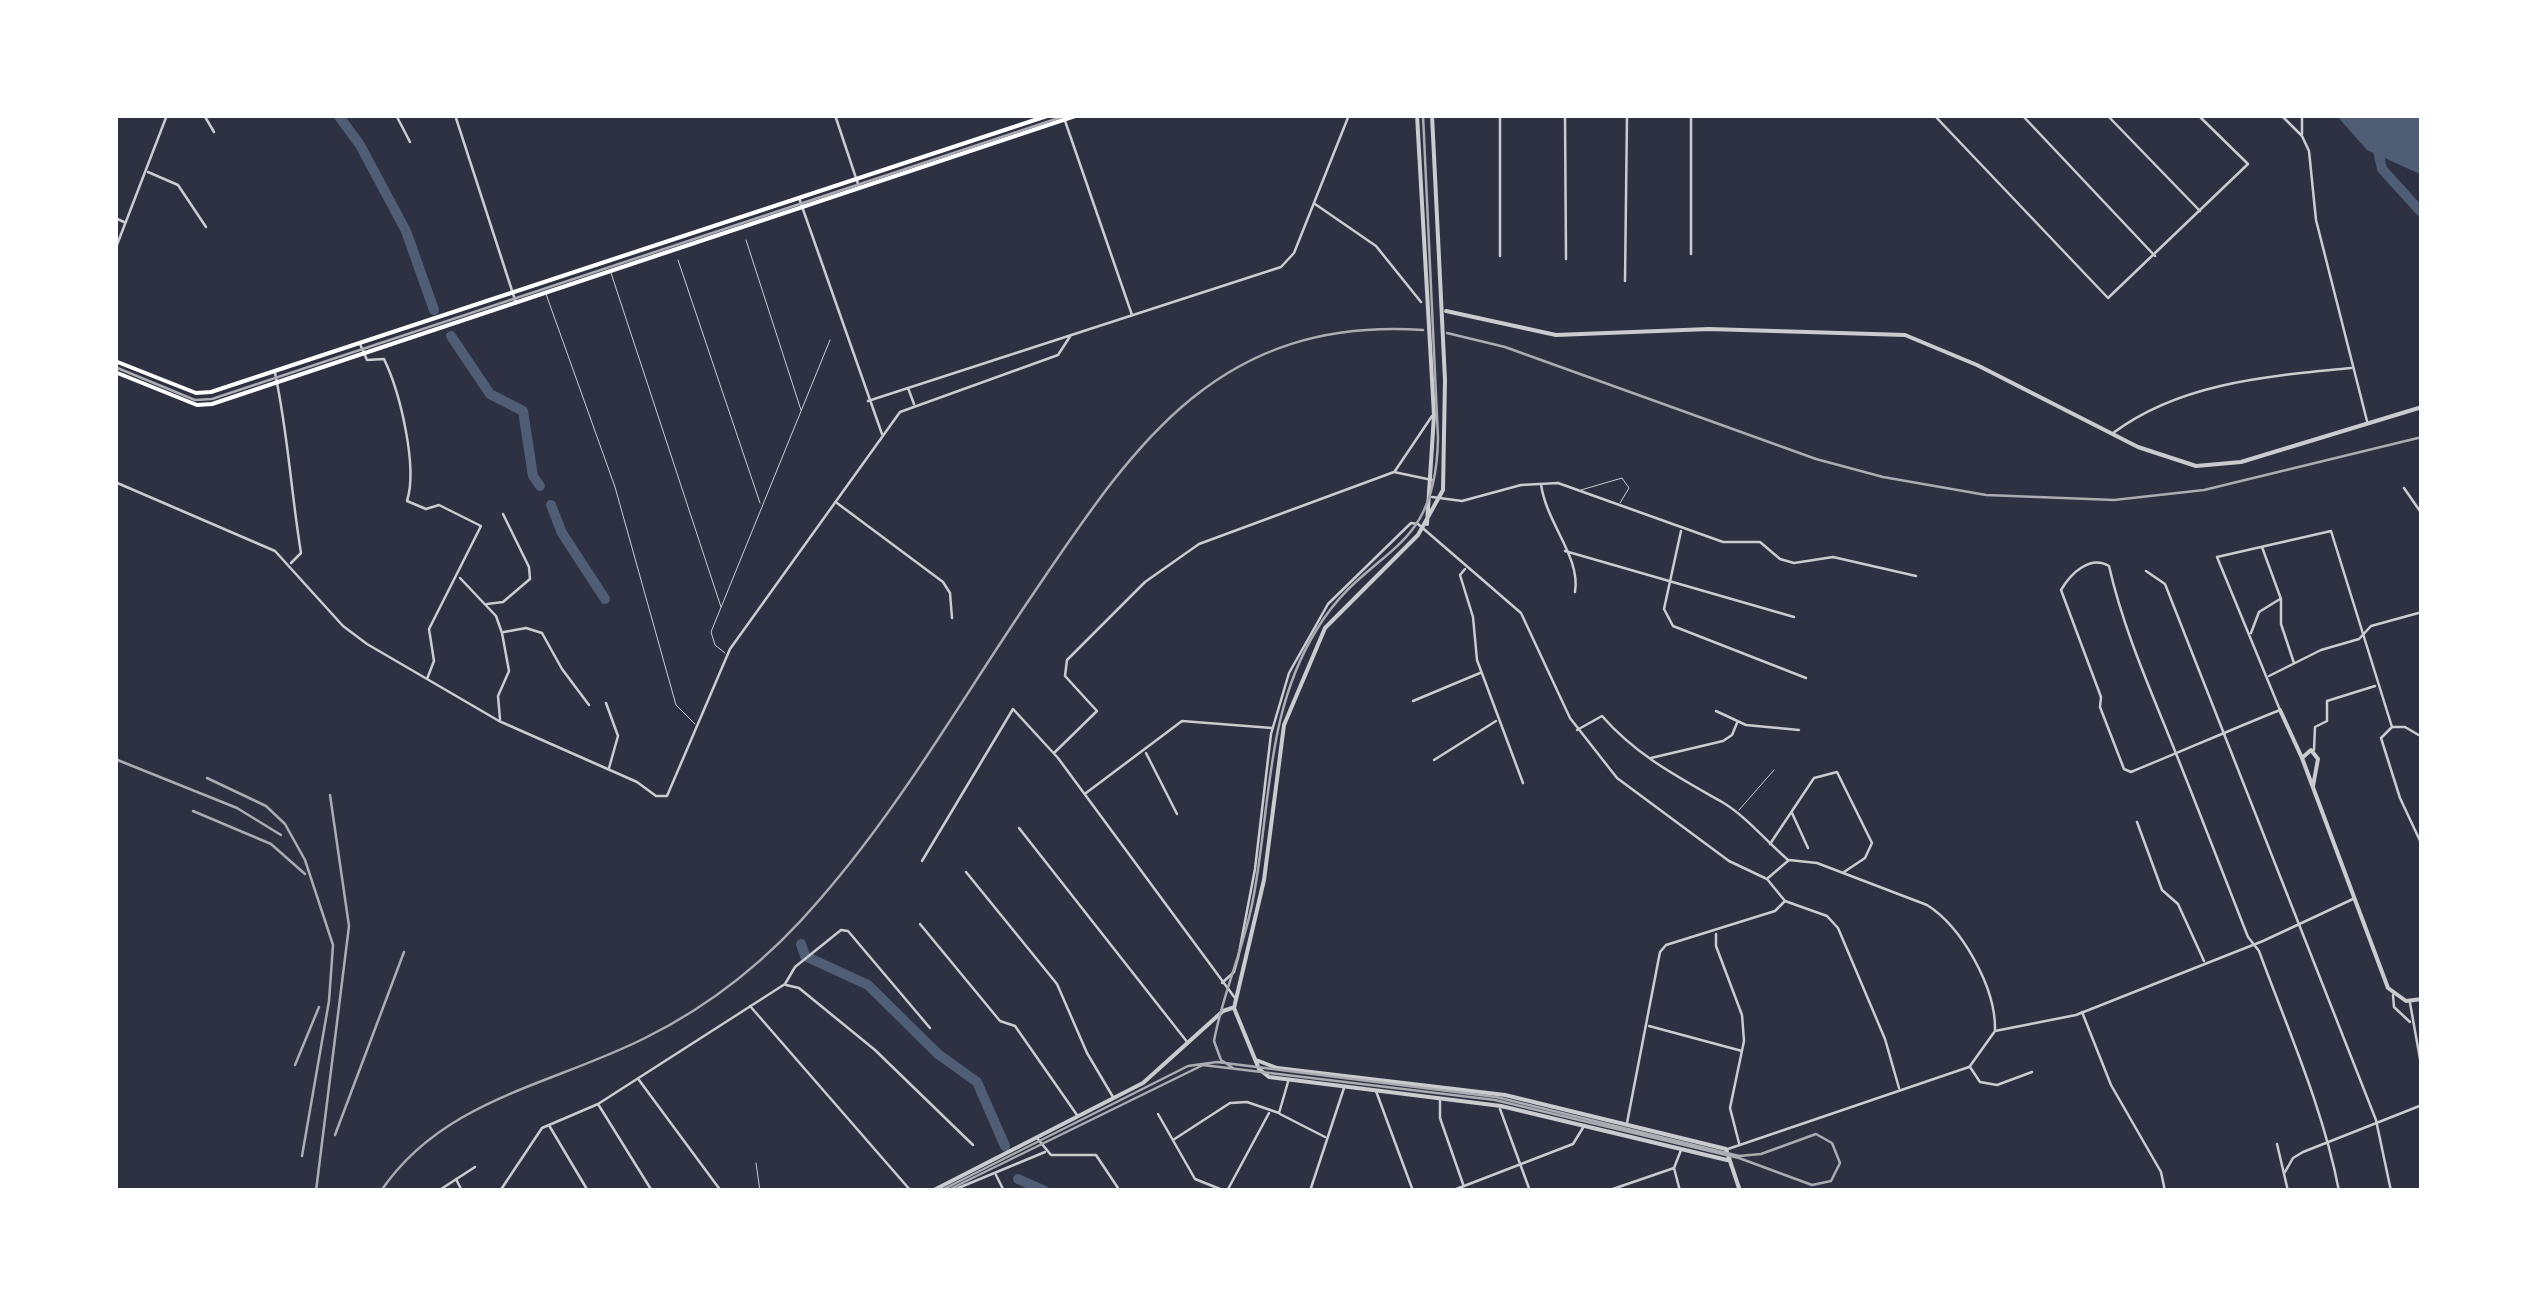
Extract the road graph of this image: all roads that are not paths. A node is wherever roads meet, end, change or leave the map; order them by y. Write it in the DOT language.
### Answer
graph roads {
  1 [pos="168,115"];
  2 [pos="204,115"];
  3 [pos="396,115"];
  4 [pos="455,115"];
  5 [pos="835,115"];
  6 [pos="1049,115"];
  7 [pos="1078,115"];
  8 [pos="1349,115"];
  9 [pos="1418,115"];
  10 [pos="1432,115"];
  11 [pos="1500,115"];
  12 [pos="1565,115"];
  13 [pos="1627,115"];
  14 [pos="1691,115"];
  15 [pos="1934,115"];
  16 [pos="2022,115"];
  17 [pos="2107,115"];
  18 [pos="2198,115"];
  19 [pos="2282,115"];
  20 [pos="2302,115"];
  21 [pos="1064,117"];
  22 [pos="1052,124"];
  23 [pos="214,132"];
  24 [pos="2302,136"];
  25 [pos="410,142"];
  26 [pos="146,171"];
  27 [pos="856,179"];
  28 [pos="859,188"];
  29 [pos="799,198"];
  30 [pos="1314,204"];
  31 [pos="802,207"];
  32 [pos="2201,212"];
  33 [pos="115,218"];
  34 [pos="126,223"];
  35 [pos="206,227"];
  36 [pos="746,240"];
  37 [pos="115,250"];
  38 [pos="1691,254"];
  39 [pos="1500,256"];
  40 [pos="2156,257"];
  41 [pos="678,260"];
  42 [pos="1566,260"];
  43 [pos="611,272"];
  44 [pos="1626,281"];
  45 [pos="512,294"];
  46 [pos="546,294"];
  47 [pos="1421,302"];
  48 [pos="516,304"];
  49 [pos="1446,311"];
  50 [pos="1133,317"];
  51 [pos="1071,335"];
  52 [pos="830,340"];
  53 [pos="360,344"];
  54 [pos="363,353"];
  55 [pos="115,361"];
  56 [pos="2352,368"];
  57 [pos="115,372"];
  58 [pos="274,372"];
  59 [pos="276,382"];
  60 [pos="908,388"];
  61 [pos="868,400"];
  62 [pos="914,405"];
  63 [pos="2422,407"];
  64 [pos="804,412"];
  65 [pos="1434,415"];
  66 [pos="2368,425"];
  67 [pos="2112,434"];
  68 [pos="883,436"];
  69 [pos="1394,472"];
  70 [pos="1432,480"];
  71 [pos="115,482"];
  72 [pos="1541,482"];
  73 [pos="2404,488"];
  74 [pos="1582,490"];
  75 [pos="1429,496"];
  76 [pos="1441,499"];
  77 [pos="836,502"];
  78 [pos="762,504"];
  79 [pos="1617,504"];
  80 [pos="503,514"];
  81 [pos="2422,514"];
  82 [pos="1425,526"];
  83 [pos="1681,529"];
  84 [pos="2262,546"];
  85 [pos="1565,551"];
  86 [pos="290,564"];
  87 [pos="1466,568"];
  88 [pos="2146,571"];
  89 [pos="458,576"];
  90 [pos="1916,576"];
  91 [pos="1669,581"];
  92 [pos="1576,592"];
  93 [pos="2281,598"];
  94 [pos="486,604"];
  95 [pos="720,606"];
  96 [pos="2422,612"];
  97 [pos="1794,617"];
  98 [pos="952,618"];
  99 [pos="502,633"];
  100 [pos="2364,633"];
  101 [pos="2250,636"];
  102 [pos="728,654"];
  103 [pos="2296,666"];
  104 [pos="1482,672"];
  105 [pos="2268,677"];
  106 [pos="1806,678"];
  107 [pos="426,680"];
  108 [pos="2377,686"];
  109 [pos="1414,701"];
  110 [pos="606,703"];
  111 [pos="589,705"];
  112 [pos="2280,710"];
  113 [pos="1716,711"];
  114 [pos="1497,720"];
  115 [pos="499,721"];
  116 [pos="1737,722"];
  117 [pos="697,727"];
  118 [pos="2392,727"];
  119 [pos="1272,728"];
  120 [pos="1577,730"];
  121 [pos="1799,730"];
  122 [pos="2225,732"];
  123 [pos="2422,737"];
  124 [pos="1144,750"];
  125 [pos="2314,750"];
  126 [pos="1054,753"];
  127 [pos="2176,753"];
  128 [pos="2302,758"];
  129 [pos="1649,759"];
  130 [pos="1434,760"];
  131 [pos="608,769"];
  132 [pos="1774,770"];
  133 [pos="1523,783"];
  134 [pos="2313,786"];
  135 [pos="1084,794"];
  136 [pos="1792,812"];
  137 [pos="1737,813"];
  138 [pos="1177,814"];
  139 [pos="2137,822"];
  140 [pos="1020,828"];
  141 [pos="1769,844"];
  142 [pos="2422,845"];
  143 [pos="1808,848"];
  144 [pos="1789,860"];
  145 [pos="922,861"];
  146 [pos="966,872"];
  147 [pos="1843,873"];
  148 [pos="1767,879"];
  149 [pos="2354,898"];
  150 [pos="1785,901"];
  151 [pos="920,924"];
  152 [pos="2300,925"];
  153 [pos="1716,932"];
  154 [pos="2254,943"];
  155 [pos="2205,962"];
  156 [pos="1222,983"];
  157 [pos="785,984"];
  158 [pos="2393,995"];
  159 [pos="1236,998"];
  160 [pos="2422,999"];
  161 [pos="2410,1001"];
  162 [pos="750,1004"];
  163 [pos="1234,1008"];
  164 [pos="2082,1011"];
  165 [pos="2410,1023"];
  166 [pos="1648,1026"];
  167 [pos="930,1028"];
  168 [pos="1995,1031"];
  169 [pos="1189,1044"];
  170 [pos="1742,1052"];
  171 [pos="1256,1060"];
  172 [pos="1970,1066"];
  173 [pos="2422,1070"];
  174 [pos="2032,1072"];
  175 [pos="638,1079"];
  176 [pos="1289,1081"];
  177 [pos="1344,1088"];
  178 [pos="1899,1088"];
  179 [pos="1376,1091"];
  180 [pos="1114,1098"];
  181 [pos="1441,1098"];
  182 [pos="598,1104"];
  183 [pos="2422,1104"];
  184 [pos="1501,1106"];
  185 [pos="1270,1112"];
  186 [pos="1278,1112"];
  187 [pos="1158,1114"];
  188 [pos="1078,1116"];
  189 [pos="2376,1120"];
  190 [pos="1627,1124"];
  191 [pos="550,1126"];
  192 [pos="1584,1126"];
  193 [pos="1036,1137"];
  194 [pos="1327,1138"];
  195 [pos="1173,1140"];
  196 [pos="2329,1142"];
  197 [pos="2277,1144"];
  198 [pos="973,1145"];
  199 [pos="1739,1145"];
  200 [pos="1682,1149"];
  201 [pos="1726,1149"];
  202 [pos="1045,1152"];
  203 [pos="1728,1160"];
  204 [pos="756,1163"];
  205 [pos="1519,1164"];
  206 [pos="475,1167"];
  207 [pos="1674,1168"];
  208 [pos="2286,1172"];
  209 [pos="996,1174"];
  210 [pos="456,1178"];
  211 [pos="1463,1186"];
  212 [pos="438,1191"];
  213 [pos="462,1191"];
  214 [pos="500,1191"];
  215 [pos="588,1191"];
  216 [pos="652,1191"];
  217 [pos="720,1191"];
  218 [pos="760,1191"];
  219 [pos="910,1191"];
  220 [pos="932,1191"];
  221 [pos="951,1191"];
  222 [pos="1004,1191"];
  223 [pos="1120,1191"];
  224 [pos="1226,1191"];
  225 [pos="1310,1191"];
  226 [pos="1412,1191"];
  227 [pos="1452,1191"];
  228 [pos="1530,1191"];
  229 [pos="1606,1191"];
  230 [pos="1680,1191"];
  231 [pos="1740,1191"];
  232 [pos="2165,1191"];
  233 [pos="2288,1191"];
  234 [pos="2338,1191"];
  235 [pos="2390,1191"];
  1 -- 26 [label="street"];
  2 -- 23 [label="street"];
  3 -- 25 [label="street"];
  4 -- 45 [label="street"];
  5 -- 27 [label="street"];
  6 -- 22 [label="street"];
  6 -- 27 [label="main road"];
  7 -- 21 [label="main road"];
  8 -- 30 [label="street"];
  9 -- 65 [label="street"];
  10 -- 76 [label="street"];
  11 -- 39 [label="street"];
  12 -- 42 [label="street"];
  13 -- 44 [label="street"];
  14 -- 38 [label="street"];
  15 -- 40 [label="street"];
  16 -- 40 [label="street"];
  17 -- 32 [label="street"];
  18 -- 32 [label="street"];
  19 -- 24 [label="street"];
  20 -- 24 [label="street"];
  21 -- 22 [label="main road"];
  21 -- 50 [label="street"];
  22 -- 28 [label="main road"];
  24 -- 56 [label="street"];
  26 -- 34 [label="street"];
  26 -- 35 [label="street"];
  27 -- 28 [label="street"];
  27 -- 29 [label="main road"];
  28 -- 31 [label="main road"];
  29 -- 31 [label="street"];
  29 -- 45 [label="main road"];
  30 -- 47 [label="street"];
  30 -- 50 [label="street"];
  31 -- 43 [label="main road"];
  31 -- 61 [label="street"];
  32 -- 40 [label="street"];
  33 -- 34 [label="street"];
  34 -- 37 [label="street"];
  36 -- 64 [label="lane"];
  41 -- 78 [label="lane"];
  43 -- 46 [label="main road"];
  43 -- 95 [label="lane"];
  45 -- 48 [label="street"];
  45 -- 53 [label="main road"];
  46 -- 48 [label="main road"];
  46 -- 117 [label="lane"];
  48 -- 54 [label="main road"];
  49 -- 67 [label="street"];
  50 -- 51 [label="street"];
  51 -- 60 [label="street"];
  51 -- 62 [label="street"];
  52 -- 64 [label="lane"];
  53 -- 54 [label="street"];
  53 -- 58 [label="main road"];
  54 -- 59 [label="main road"];
  54 -- 89 [label="street"];
  55 -- 58 [label="main road"];
  56 -- 66 [label="street"];
  56 -- 67 [label="street"];
  57 -- 59 [label="main road"];
  58 -- 59 [label="street"];
  59 -- 86 [label="street"];
  60 -- 61 [label="street"];
  60 -- 62 [label="street"];
  61 -- 68 [label="street"];
  62 -- 68 [label="street"];
  63 -- 66 [label="street"];
  64 -- 78 [label="lane"];
  65 -- 69 [label="street"];
  65 -- 70 [label="street"];
  66 -- 67 [label="street"];
  68 -- 77 [label="street"];
  69 -- 70 [label="street"];
  69 -- 126 [label="street"];
  70 -- 75 [label="street"];
  71 -- 86 [label="street"];
  72 -- 74 [label="street"];
  72 -- 76 [label="street"];
  72 -- 85 [label="street"];
  73 -- 81 [label="street"];
  74 -- 79 [label="street"];
  74 -- 79 [label="lane"];
  75 -- 76 [label="street"];
  75 -- 82 [label="street"];
  76 -- 82 [label="street"];
  77 -- 98 [label="street"];
  77 -- 102 [label="street"];
  78 -- 95 [label="lane"];
  79 -- 83 [label="street"];
  80 -- 94 [label="street"];
  82 -- 87 [label="street"];
  82 -- 119 [label="street"];
  82 -- 159 [label="street"];
  83 -- 90 [label="street"];
  83 -- 91 [label="street"];
  84 -- 93 [label="street"];
  84 -- 100 [label="street"];
  84 -- 101 [label="street"];
  85 -- 91 [label="street"];
  85 -- 92 [label="street"];
  86 -- 107 [label="street"];
  87 -- 104 [label="street"];
  87 -- 120 [label="street"];
  88 -- 122 [label="street"];
  89 -- 94 [label="street"];
  89 -- 107 [label="street"];
  91 -- 97 [label="street"];
  91 -- 106 [label="street"];
  93 -- 101 [label="street"];
  93 -- 103 [label="street"];
  94 -- 99 [label="street"];
  95 -- 102 [label="lane"];
  96 -- 100 [label="street"];
  99 -- 111 [label="street"];
  99 -- 115 [label="street"];
  100 -- 103 [label="street"];
  100 -- 108 [label="street"];
  101 -- 105 [label="street"];
  102 -- 117 [label="street"];
  103 -- 105 [label="street"];
  104 -- 109 [label="street"];
  104 -- 114 [label="street"];
  105 -- 112 [label="street"];
  107 -- 115 [label="street"];
  108 -- 118 [label="street"];
  108 -- 125 [label="street"];
  110 -- 131 [label="street"];
  112 -- 122 [label="street"];
  112 -- 128 [label="street"];
  113 -- 116 [label="street"];
  114 -- 130 [label="street"];
  114 -- 133 [label="street"];
  115 -- 131 [label="street"];
  116 -- 121 [label="street"];
  116 -- 129 [label="street"];
  117 -- 131 [label="street"];
  118 -- 123 [label="street"];
  118 -- 142 [label="street"];
  119 -- 124 [label="street"];
  119 -- 156 [label="street"];
  120 -- 129 [label="street"];
  120 -- 148 [label="street"];
  122 -- 127 [label="street"];
  122 -- 152 [label="street"];
  124 -- 135 [label="street"];
  124 -- 138 [label="street"];
  125 -- 128 [label="street"];
  125 -- 134 [label="street"];
  126 -- 135 [label="street"];
  126 -- 145 [label="street"];
  127 -- 127 [label="street"];
  127 -- 154 [label="street"];
  128 -- 134 [label="street"];
  129 -- 137 [label="street"];
  132 -- 137 [label="lane"];
  134 -- 149 [label="street"];
  135 -- 156 [label="street"];
  136 -- 141 [label="street"];
  136 -- 143 [label="street"];
  136 -- 147 [label="street"];
  137 -- 141 [label="street"];
  139 -- 155 [label="street"];
  140 -- 169 [label="street"];
  141 -- 144 [label="street"];
  144 -- 147 [label="street"];
  144 -- 148 [label="street"];
  146 -- 180 [label="street"];
  147 -- 168 [label="street"];
  148 -- 150 [label="street"];
  149 -- 152 [label="street"];
  149 -- 158 [label="street"];
  150 -- 153 [label="street"];
  150 -- 178 [label="street"];
  151 -- 188 [label="street"];
  152 -- 154 [label="street"];
  152 -- 189 [label="street"];
  153 -- 166 [label="street"];
  153 -- 170 [label="street"];
  154 -- 155 [label="street"];
  154 -- 196 [label="street"];
  155 -- 164 [label="street"];
  156 -- 159 [label="street"];
  157 -- 162 [label="street"];
  157 -- 167 [label="street"];
  157 -- 198 [label="street"];
  158 -- 161 [label="street"];
  158 -- 165 [label="street"];
  159 -- 163 [label="street"];
  160 -- 161 [label="street"];
  161 -- 165 [label="street"];
  162 -- 175 [label="street"];
  162 -- 219 [label="street"];
  163 -- 169 [label="street"];
  163 -- 171 [label="street"];
  164 -- 168 [label="street"];
  164 -- 232 [label="street"];
  165 -- 173 [label="street"];
  166 -- 170 [label="street"];
  166 -- 190 [label="street"];
  168 -- 172 [label="street"];
  169 -- 180 [label="street"];
  170 -- 199 [label="street"];
  171 -- 176 [label="street"];
  171 -- 190 [label="street"];
  172 -- 174 [label="street"];
  172 -- 178 [label="street"];
  175 -- 182 [label="street"];
  175 -- 217 [label="street"];
  176 -- 177 [label="street"];
  176 -- 186 [label="street"];
  177 -- 179 [label="street"];
  177 -- 194 [label="street"];
  178 -- 199 [label="street"];
  179 -- 181 [label="street"];
  179 -- 226 [label="street"];
  180 -- 188 [label="street"];
  181 -- 184 [label="street"];
  181 -- 211 [label="street"];
  182 -- 191 [label="street"];
  182 -- 216 [label="street"];
  183 -- 189 [label="street"];
  184 -- 192 [label="street"];
  184 -- 205 [label="street"];
  185 -- 186 [label="street"];
  185 -- 195 [label="street"];
  185 -- 224 [label="street"];
  186 -- 194 [label="street"];
  187 -- 195 [label="street"];
  188 -- 193 [label="street"];
  189 -- 196 [label="street"];
  189 -- 235 [label="street"];
  190 -- 201 [label="street"];
  191 -- 214 [label="street"];
  191 -- 215 [label="street"];
  192 -- 200 [label="street"];
  192 -- 205 [label="street"];
  193 -- 202 [label="street"];
  193 -- 220 [label="street"];
  194 -- 225 [label="street"];
  195 -- 224 [label="street"];
  196 -- 208 [label="street"];
  196 -- 234 [label="street"];
  197 -- 208 [label="street"];
  199 -- 201 [label="street"];
  200 -- 203 [label="street"];
  200 -- 207 [label="street"];
  201 -- 203 [label="street"];
  202 -- 209 [label="street"];
  202 -- 223 [label="street"];
  203 -- 231 [label="street"];
  204 -- 218 [label="lane"];
  205 -- 211 [label="street"];
  205 -- 228 [label="street"];
  206 -- 210 [label="street"];
  207 -- 229 [label="street"];
  207 -- 230 [label="street"];
  208 -- 233 [label="street"];
  209 -- 221 [label="street"];
  209 -- 222 [label="street"];
  210 -- 212 [label="street"];
  210 -- 213 [label="street"];
  211 -- 227 [label="street"];
}
